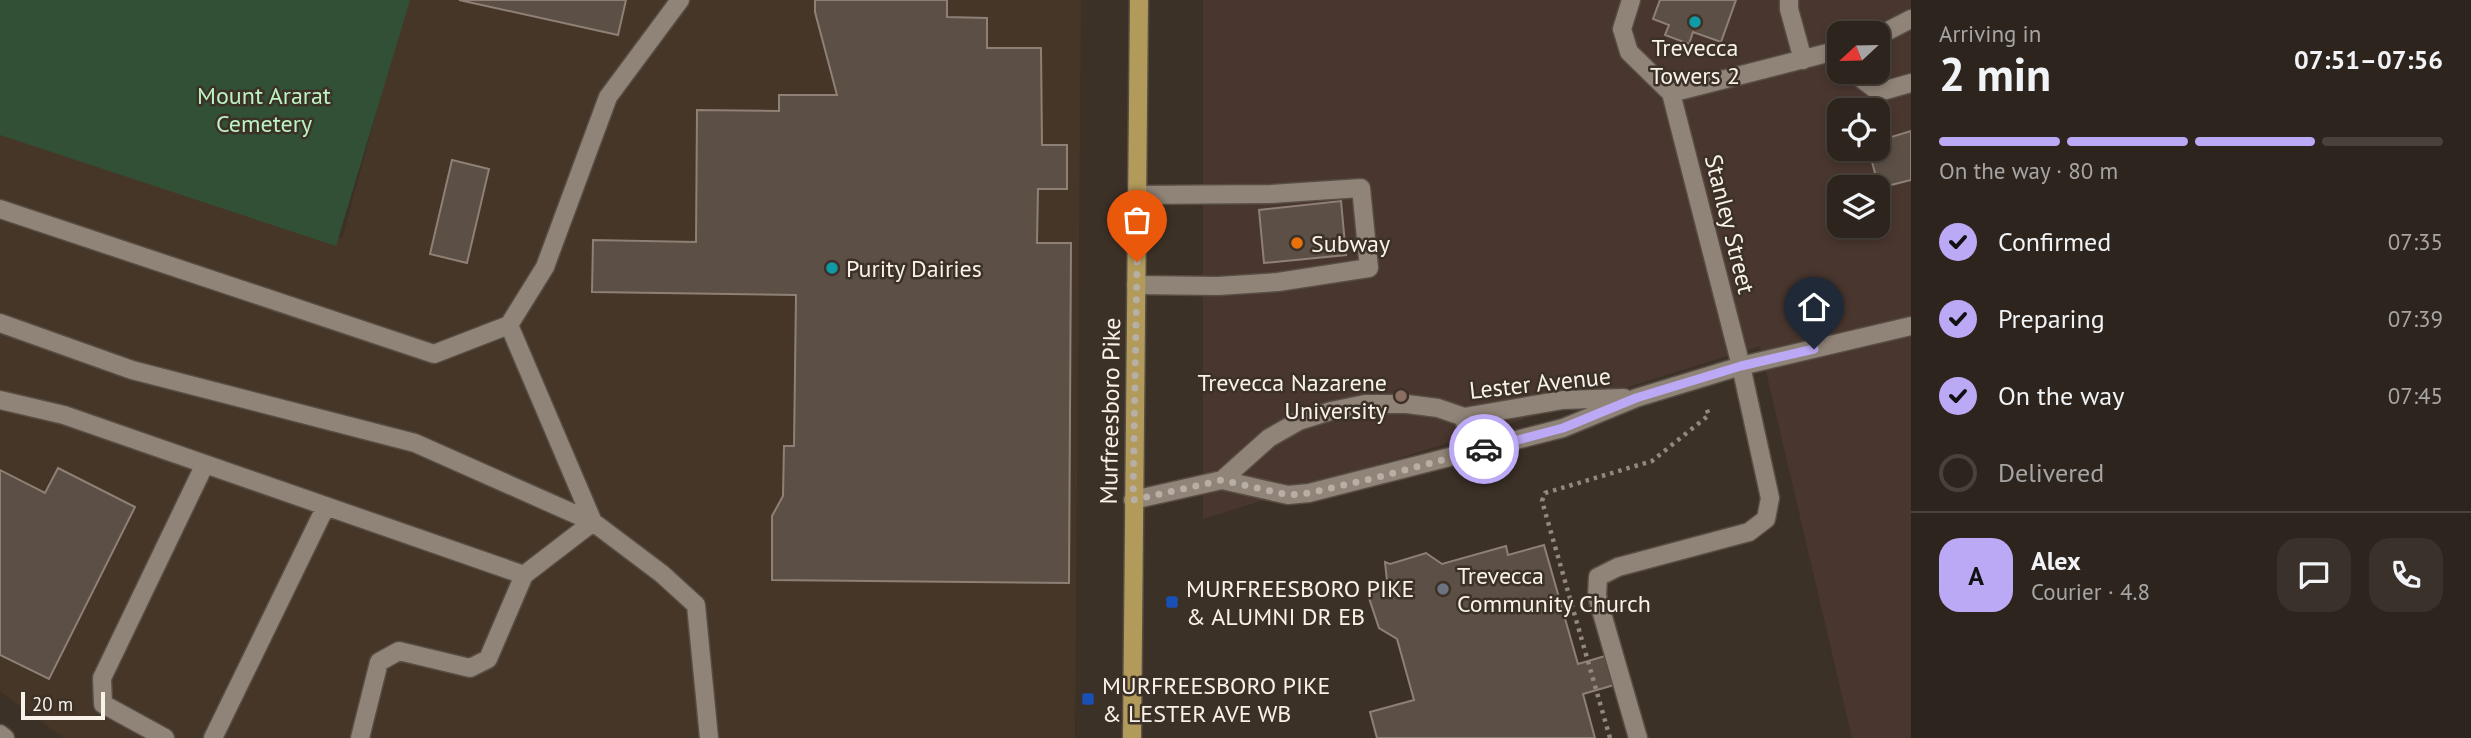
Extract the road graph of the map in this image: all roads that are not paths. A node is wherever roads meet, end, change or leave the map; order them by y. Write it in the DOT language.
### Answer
graph roads {
  1 [pos="680,0"];
  2 [pos="1139,0"];
  3 [pos="1631,0"];
  4 [pos="1789,0"];
  5 [pos="1911,19"];
  6 [pos="1890,30"];
  7 [pos="1827,53"];
  8 [pos="1803,60"];
  9 [pos="1911,83"];
  10 [pos="1868,84"];
  11 [pos="1671,93"];
  12 [pos="1137,195"];
  13 [pos="0,209"];
  14 [pos="1136,285"];
  15 [pos="0,323"];
  16 [pos="509,325"];
  17 [pos="1911,326"];
  18 [pos="1741,366"];
  19 [pos="1636,398"];
  20 [pos="0,400"];
  21 [pos="1464,417"];
  22 [pos="1471,452"];
  23 [pos="205,464"];
  24 [pos="1222,480"];
  25 [pos="1133,500"];
  26 [pos="327,506"];
  27 [pos="593,522"];
  28 [pos="524,575"];
  29 [pos="0,734"];
  30 [pos="5,738"];
  31 [pos="165,738"];
  32 [pos="213,738"];
  33 [pos="360,738"];
  34 [pos="709,738"];
  35 [pos="1132,738"];
  36 [pos="1638,738"];
  1 -- 16 [label="street"];
  2 -- 12 [label="main road, Murfreesboro Pike"];
  3 -- 11 [label="street"];
  4 -- 8 [label="street"];
  5 -- 6 [label="street"];
  7 -- 8 [label="street"];
  8 -- 11 [label="street"];
  9 -- 10 [label="street"];
  11 -- 18 [label="street, Stanley Street"];
  12 -- 14 [label="main road, Murfreesboro Pike"];
  12 -- 14 [label="street"];
  13 -- 16 [label="street"];
  14 -- 25 [label="main road, Murfreesboro Pike"];
  15 -- 27 [label="street"];
  16 -- 27 [label="street"];
  17 -- 18 [label="street, Lester Avenue"];
  18 -- 19 [label="street, Lester Avenue"];
  18 -- 36 [label="street, Stanley Street"];
  19 -- 21 [label="street, Lester Avenue"];
  19 -- 22 [label="street, Lester Avenue"];
  20 -- 23 [label="street"];
  21 -- 22 [label="street"];
  21 -- 24 [label="street, Lester Avenue"];
  22 -- 24 [label="street, Lester Avenue"];
  23 -- 26 [label="street"];
  23 -- 31 [label="street"];
  24 -- 25 [label="street, Lester Avenue"];
  25 -- 35 [label="main road, Murfreesboro Pike"];
  26 -- 28 [label="street"];
  26 -- 32 [label="street"];
  27 -- 28 [label="street"];
  27 -- 34 [label="street"];
  28 -- 33 [label="street"];
  29 -- 30 [label="street"];
}
